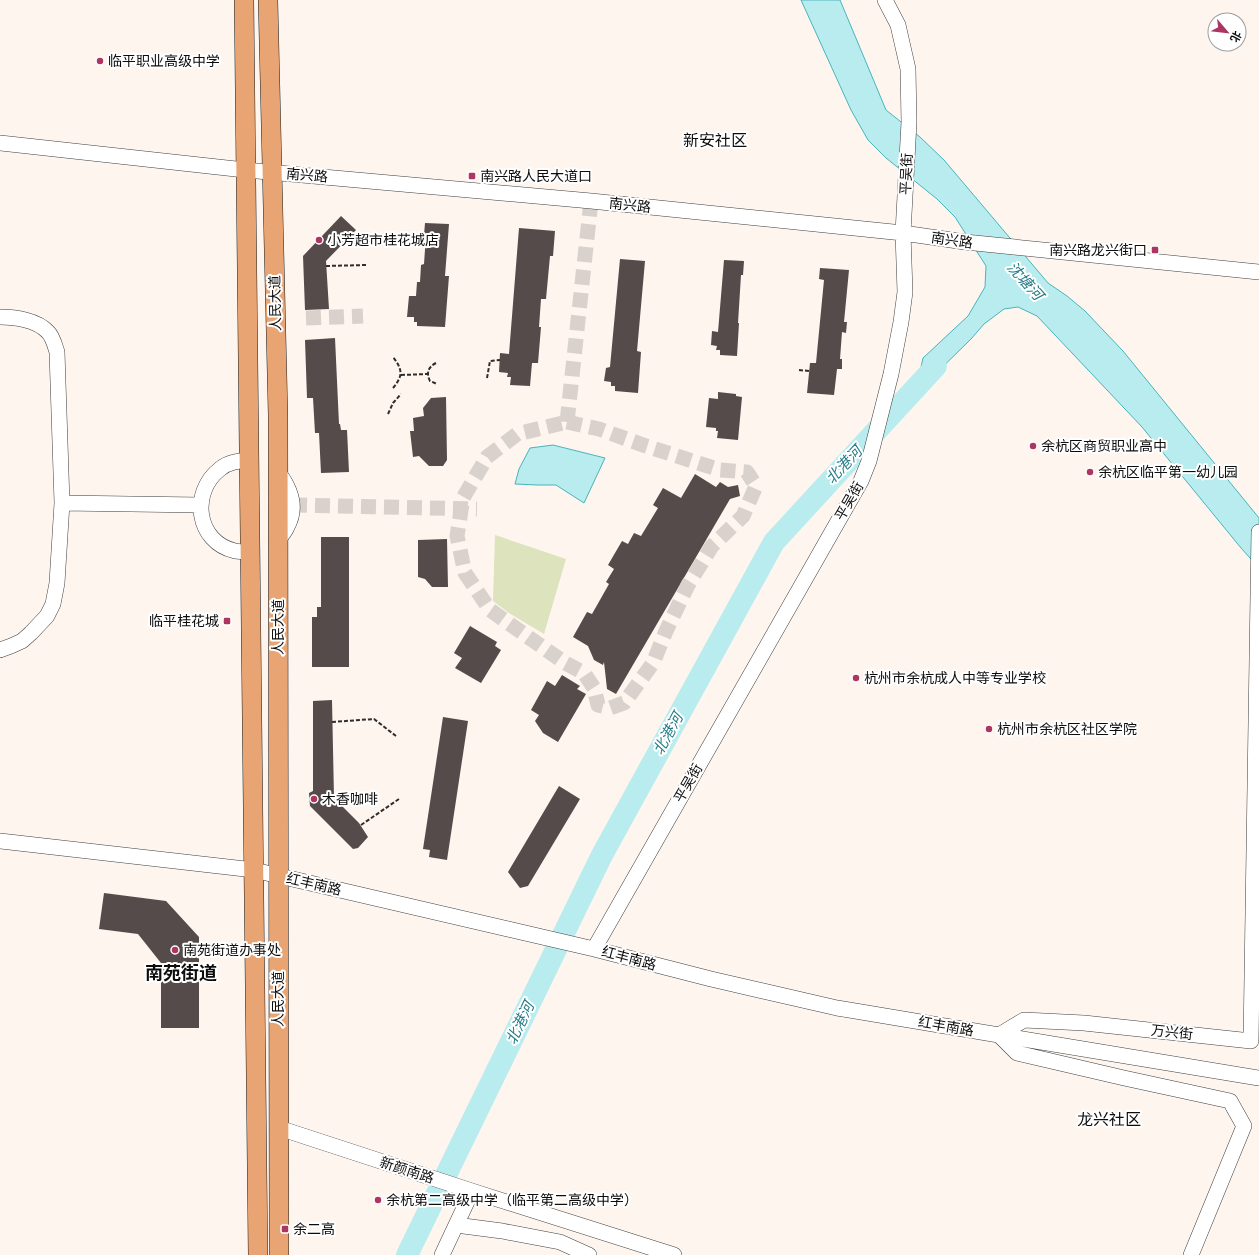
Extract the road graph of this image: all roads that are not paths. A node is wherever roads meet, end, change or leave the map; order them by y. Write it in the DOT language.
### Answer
graph roads {
  1 [pos="244,0"];
  2 [pos="268,0"];
  3 [pos="885,0"];
  4 [pos="0,143"];
  5 [pos="245,170"];
  6 [pos="272,172"];
  7 [pos="903,233"];
  8 [pos="1259,272"];
  9 [pos="0,317"];
  10 [pos="249,460"];
  11 [pos="278,472"];
  12 [pos="62,503"];
  13 [pos="200,505"];
  14 [pos="1259,532"];
  15 [pos="278,540"];
  16 [pos="250,552"];
  17 [pos="1259,590"];
  18 [pos="0,650"];
  19 [pos="0,840"];
  20 [pos="254,870"];
  21 [pos="278,876"];
  22 [pos="594,949"];
  23 [pos="999,1036"];
  24 [pos="1259,1078"];
  25 [pos="278,1128"];
  26 [pos="471,1191"];
  27 [pos="456,1225"];
  28 [pos="258,1255"];
  29 [pos="279,1255"];
  30 [pos="442,1255"];
  31 [pos="589,1255"];
  32 [pos="674,1255"];
  33 [pos="1191,1255"];
  1 -- 5 [label="main road, 人民大道"];
  2 -- 6 [label="main road, 人民大道"];
  3 -- 7 [label="street, 平吴街"];
  4 -- 5 [label="street, 南兴路"];
  5 -- 6 [label="street, 南兴路"];
  5 -- 10 [label="main road, 人民大道"];
  6 -- 7 [label="street, 南兴路"];
  6 -- 11 [label="main road, 人民大道"];
  7 -- 8 [label="street, 南兴路"];
  7 -- 22 [label="street, 平吴街"];
  9 -- 12 [label="street"];
  10 -- 13 [label="street"];
  10 -- 16 [label="main road, 人民大道"];
  11 -- 15 [label="street"];
  11 -- 21 [label="main road, 人民大道"];
  12 -- 13 [label="street"];
  12 -- 18 [label="street"];
  13 -- 16 [label="street"];
  14 -- 17 [label="street, 万兴街"];
  16 -- 20 [label="main road, 人民大道"];
  17 -- 23 [label="street, 万兴街"];
  19 -- 20 [label="street, 红丰南路"];
  20 -- 21 [label="street, 红丰南路"];
  20 -- 28 [label="main road, 人民大道"];
  21 -- 22 [label="street, 红丰南路"];
  21 -- 25 [label="main road, 人民大道"];
  22 -- 23 [label="street, 红丰南路"];
  23 -- 24 [label="street, 红丰南路"];
  23 -- 33 [label="street"];
  25 -- 26 [label="street, 新颜南路"];
  25 -- 29 [label="main road, 人民大道"];
  26 -- 27 [label="street"];
  26 -- 32 [label="street, 新颜南路"];
  27 -- 30 [label="street"];
  27 -- 31 [label="street"];
}
